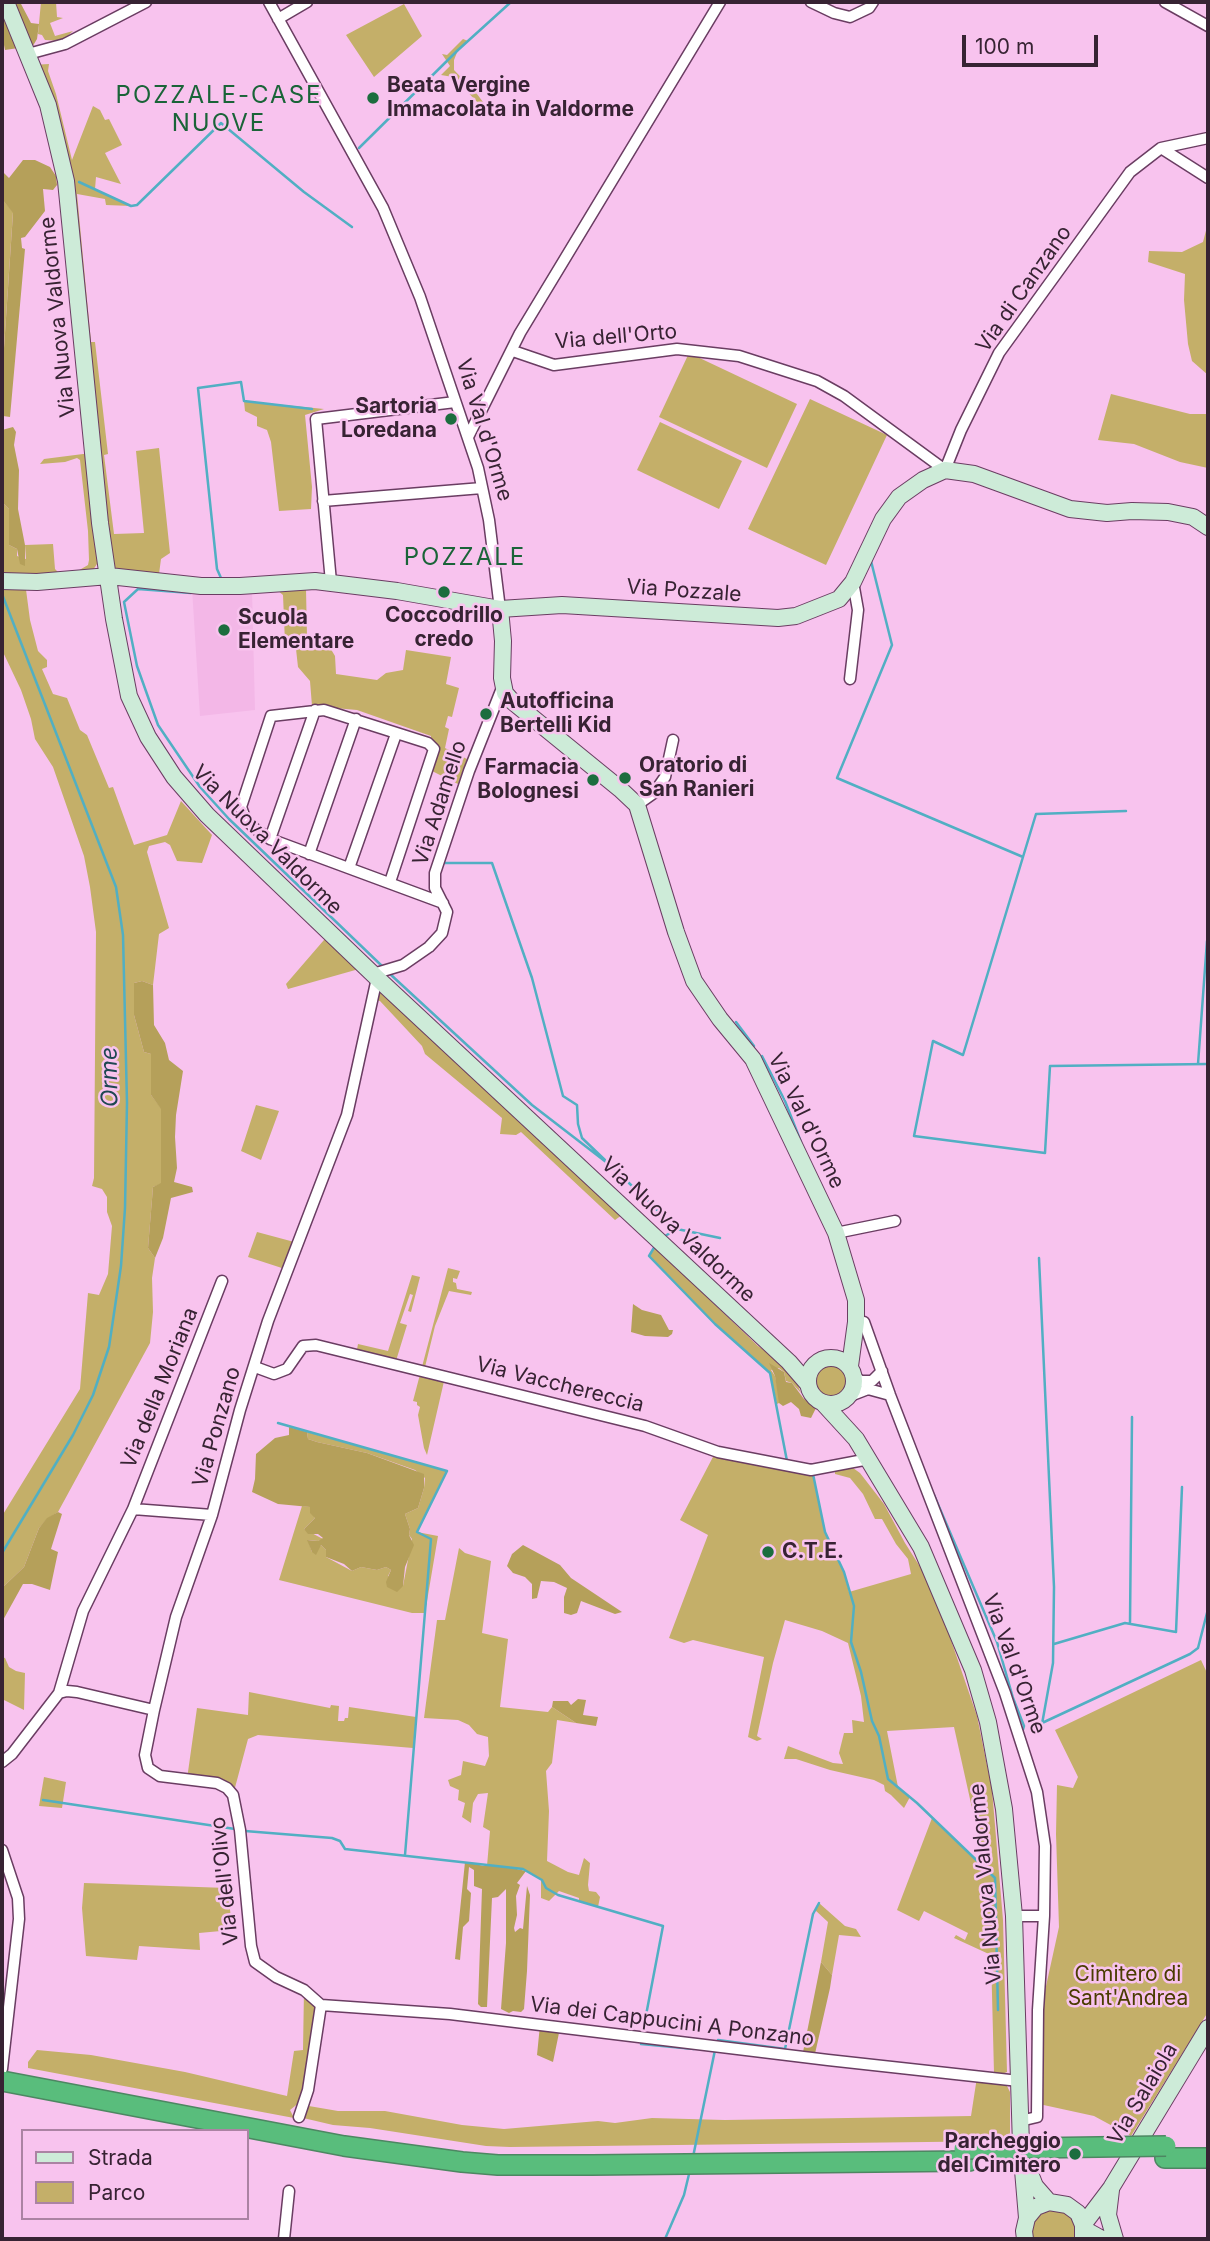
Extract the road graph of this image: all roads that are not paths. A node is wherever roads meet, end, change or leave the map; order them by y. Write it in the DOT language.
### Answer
graph roads {
  1 [pos="6,2"];
  2 [pos="146,2"];
  3 [pos="269,2"];
  4 [pos="307,2"];
  5 [pos="720,2"];
  6 [pos="811,2"];
  7 [pos="873,2"];
  8 [pos="1165,2"];
  9 [pos="278,19"];
  10 [pos="1208,26"];
  11 [pos="28,54"];
  12 [pos="1208,138"];
  13 [pos="1161,148"];
  14 [pos="1208,178"];
  15 [pos="513,351"];
  16 [pos="455,402"];
  17 [pos="468,437"];
  18 [pos="945,470"];
  19 [pos="482,488"];
  20 [pos="323,501"];
  21 [pos="1208,527"];
  22 [pos="108,576"];
  23 [pos="10,582"];
  24 [pos="331,582"];
  25 [pos="853,582"];
  26 [pos="500,609"];
  27 [pos="850,679"];
  28 [pos="502,688"];
  29 [pos="315,710"];
  30 [pos="356,719"];
  31 [pos="396,734"];
  32 [pos="673,740"];
  33 [pos="638,805"];
  34 [pos="270,839"];
  35 [pos="309,854"];
  36 [pos="349,868"];
  37 [pos="390,882"];
  38 [pos="445,907"];
  39 [pos="375,976"];
  40 [pos="895,1222"];
  41 [pos="836,1233"];
  42 [pos="222,1281"];
  43 [pos="860,1322"];
  44 [pos="762,1337"];
  45 [pos="825,1358"];
  46 [pos="255,1367"];
  47 [pos="852,1371"];
  48 [pos="882,1371"];
  49 [pos="808,1384"];
  50 [pos="890,1395"];
  51 [pos="848,1397"];
  52 [pos="823,1403"];
  53 [pos="856,1439"];
  54 [pos="869,1459"];
  55 [pos="133,1509"];
  56 [pos="212,1515"];
  57 [pos="59,1693"];
  58 [pos="154,1710"];
  59 [pos="2,1762"];
  60 [pos="2,1850"];
  61 [pos="1014,1916"];
  62 [pos="1044,1916"];
  63 [pos="321,2006"];
  64 [pos="1208,2028"];
  65 [pos="2,2069"];
  66 [pos="2,2081"];
  67 [pos="32,2081"];
  68 [pos="1019,2081"];
  69 [pos="299,2117"];
  70 [pos="1020,2121"];
  71 [pos="1021,2146"];
  72 [pos="1208,2146"];
  73 [pos="1165,2152"];
  74 [pos="1208,2158"];
  75 [pos="1113,2185"];
  76 [pos="289,2191"];
  77 [pos="1049,2202"];
  78 [pos="1067,2205"];
  79 [pos="1027,2218"];
  80 [pos="1083,2231"];
  81 [pos="284,2239"];
  82 [pos="1025,2239"];
  83 [pos="1102,2239"];
  84 [pos="1115,2239"];
  1 -- 11 [label="main road, Via Nuova Valdorme"];
  2 -- 11 [label="street"];
  3 -- 9 [label="street, Via Val d'Orme"];
  4 -- 9 [label="street"];
  5 -- 15 [label="street"];
  6 -- 7 [label="street"];
  8 -- 10 [label="street"];
  9 -- 16 [label="street, Via Val d'Orme"];
  11 -- 22 [label="main road, Via Nuova Valdorme"];
  12 -- 13 [label="street, Via di Canzano"];
  13 -- 14 [label="street"];
  13 -- 18 [label="street, Via di Canzano"];
  15 -- 17 [label="street"];
  15 -- 18 [label="street, Via dell'Orto"];
  16 -- 17 [label="street, Via Val d'Orme"];
  16 -- 20 [label="street"];
  17 -- 19 [label="street, Via Val d'Orme"];
  18 -- 21 [label="main road"];
  18 -- 25 [label="main road"];
  19 -- 20 [label="street"];
  19 -- 26 [label="street, Via Val d'Orme"];
  20 -- 24 [label="street"];
  22 -- 23 [label="main road, Via Pozzale"];
  22 -- 24 [label="main road, Via Pozzale"];
  22 -- 39 [label="main road, Via Nuova Valdorme"];
  24 -- 26 [label="main road, Via Pozzale"];
  25 -- 26 [label="main road, Via Pozzale"];
  25 -- 27 [label="street"];
  26 -- 28 [label="main road, Via Val d'Orme"];
  28 -- 33 [label="main road"];
  28 -- 38 [label="street, Via Adamello"];
  29 -- 30 [label="street"];
  29 -- 34 [label="street"];
  29 -- 34 [label="street"];
  30 -- 31 [label="street"];
  30 -- 35 [label="street"];
  31 -- 36 [label="street"];
  31 -- 37 [label="street"];
  32 -- 33 [label="street"];
  33 -- 41 [label="main road, Via Val d'Orme"];
  34 -- 35 [label="street"];
  35 -- 36 [label="street"];
  36 -- 37 [label="street"];
  37 -- 38 [label="street"];
  38 -- 39 [label="street"];
  39 -- 44 [label="main road, Via Nuova Valdorme"];
  39 -- 46 [label="street, Via Ponzano"];
  40 -- 41 [label="street"];
  41 -- 43 [label="main road, Via Val d'Orme"];
  42 -- 55 [label="street, Via della Moriana"];
  43 -- 45 [label="main road"];
  43 -- 47 [label="main road, Via Val d'Orme"];
  43 -- 48 [label="street, Via Val d'Orme"];
  44 -- 45 [label="main road, Via Nuova Valdorme"];
  44 -- 49 [label="main road, Via Nuova Valdorme"];
  45 -- 47 [label="main road, Via Nuova Valdorme"];
  45 -- 49 [label="main road"];
  46 -- 54 [label="street, Via Vacchereccia"];
  46 -- 56 [label="street, Via Ponzano"];
  47 -- 48 [label="street"];
  47 -- 51 [label="main road, Via Nuova Valdorme"];
  48 -- 50 [label="street, Via Val d'Orme"];
  49 -- 52 [label="main road, Via Nuova Valdorme"];
  50 -- 51 [label="street"];
  50 -- 62 [label="street, Via Val d'Orme"];
  51 -- 52 [label="main road"];
  51 -- 53 [label="main road, Via Nuova Valdorme"];
  52 -- 53 [label="main road, Via Nuova Valdorme"];
  53 -- 54 [label="main road, Via Nuova Valdorme"];
  54 -- 61 [label="main road, Via Nuova Valdorme"];
  55 -- 56 [label="street"];
  55 -- 57 [label="street, Via della Moriana"];
  56 -- 58 [label="street, Via Ponzano"];
  57 -- 58 [label="street"];
  57 -- 59 [label="street"];
  58 -- 63 [label="street, Via dell'Olivo"];
  60 -- 65 [label="street"];
  61 -- 62 [label="street"];
  61 -- 68 [label="main road, Via Nuova Valdorme"];
  62 -- 70 [label="street, Via Val d'Orme"];
  63 -- 68 [label="street, Via dei Cappucini A Ponzano"];
  63 -- 69 [label="street"];
  64 -- 75 [label="main road, Via Salaiola"];
  65 -- 67 [label="highway"];
  66 -- 67 [label="highway"];
  67 -- 73 [label="highway, bridge"];
  68 -- 70 [label="main road, Via Nuova Valdorme"];
  70 -- 71 [label="main road, Via Nuova Valdorme"];
  71 -- 77 [label="main road, Via Nuova Valdorme"];
  71 -- 79 [label="main road, Via Nuova Valdorme"];
  72 -- 73 [label="highway"];
  73 -- 74 [label="highway"];
  75 -- 78 [label="main road, Via Salaiola"];
  75 -- 80 [label="main road, Via Salaiola"];
  75 -- 84 [label="main road"];
  76 -- 81 [label="street"];
  77 -- 78 [label="main road"];
  77 -- 79 [label="main road"];
  78 -- 80 [label="main road"];
  79 -- 82 [label="main road, Via Nuova Valdorme"];
  80 -- 83 [label="main road"];
}
